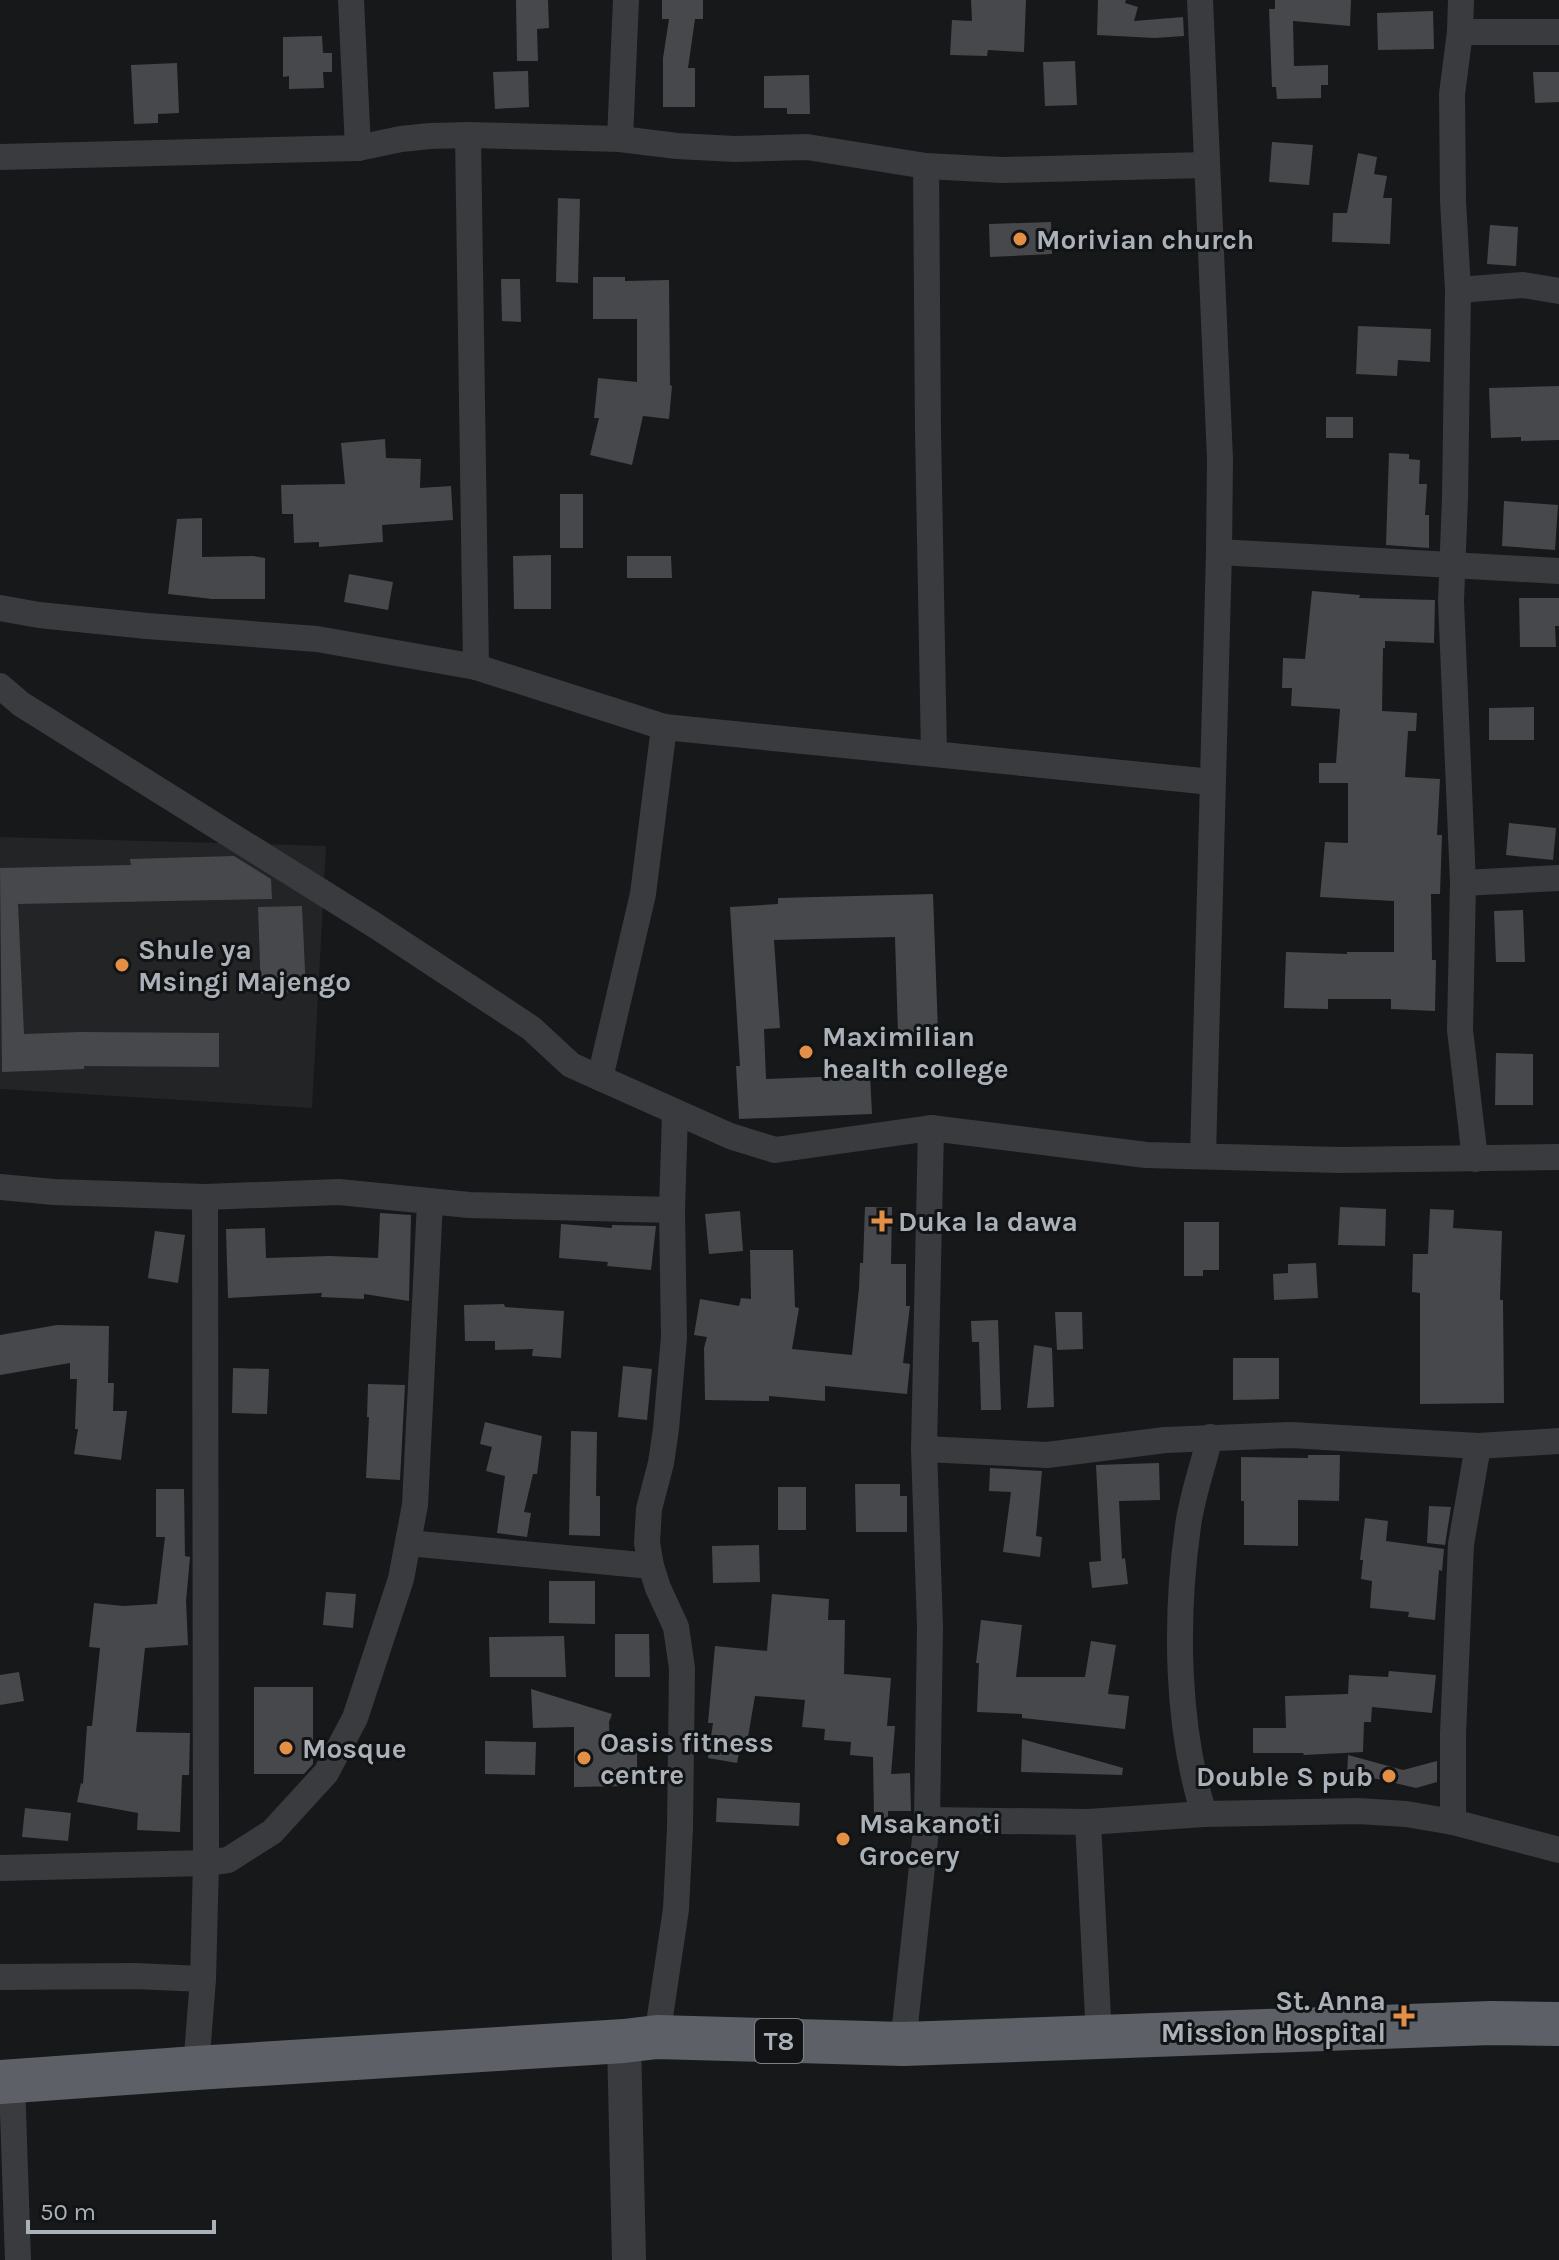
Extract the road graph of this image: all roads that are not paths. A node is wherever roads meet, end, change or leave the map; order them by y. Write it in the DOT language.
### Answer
graph roads {
  1 [pos="351,0"];
  2 [pos="626,0"];
  3 [pos="1200,0"];
  4 [pos="1461,0"];
  5 [pos="1460,32"];
  6 [pos="1559,32"];
  7 [pos="468,135"];
  8 [pos="620,139"];
  9 [pos="358,148"];
  10 [pos="0,157"];
  11 [pos="1205,165"];
  12 [pos="926,166"];
  13 [pos="1458,290"];
  14 [pos="1559,291"];
  15 [pos="1219,552"];
  16 [pos="1452,564"];
  17 [pos="1559,571"];
  18 [pos="0,608"];
  19 [pos="476,667"];
  20 [pos="0,686"];
  21 [pos="664,727"];
  22 [pos="934,754"];
  23 [pos="1212,782"];
  24 [pos="1559,878"];
  25 [pos="1463,883"];
  26 [pos="600,1078"];
  27 [pos="675,1113"];
  28 [pos="931,1128"];
  29 [pos="1203,1156"];
  30 [pos="1559,1157"];
  31 [pos="1475,1159"];
  32 [pos="0,1187"];
  33 [pos="205,1197"];
  34 [pos="430,1202"];
  35 [pos="672,1210"];
  36 [pos="1210,1437"];
  37 [pos="1559,1441"];
  38 [pos="1478,1446"];
  39 [pos="924,1449"];
  40 [pos="408,1543"];
  41 [pos="651,1566"];
  42 [pos="1204,1814"];
  43 [pos="927,1820"];
  44 [pos="1088,1822"];
  45 [pos="1453,1822"];
  46 [pos="1559,1850"];
  47 [pos="206,1863"];
  48 [pos="0,1868"];
  49 [pos="0,1977"];
  50 [pos="203,1979"];
  51 [pos="1559,2024"];
  52 [pos="1099,2037"];
  53 [pos="640,2039"];
  54 [pos="903,2044"];
  55 [pos="196,2068"];
  56 [pos="6,2082"];
  57 [pos="18,2260"];
  58 [pos="629,2260"];
  1 -- 9 [label="street"];
  2 -- 8 [label="street"];
  3 -- 11 [label="street"];
  4 -- 5 [label="street"];
  5 -- 6 [label="street"];
  5 -- 13 [label="street"];
  7 -- 8 [label="street"];
  7 -- 9 [label="street"];
  7 -- 19 [label="street"];
  8 -- 12 [label="street"];
  9 -- 10 [label="street"];
  11 -- 12 [label="street"];
  11 -- 15 [label="street"];
  12 -- 22 [label="street"];
  13 -- 14 [label="street"];
  13 -- 16 [label="street"];
  15 -- 16 [label="street"];
  15 -- 23 [label="street"];
  16 -- 17 [label="street"];
  16 -- 25 [label="street"];
  18 -- 19 [label="street"];
  19 -- 21 [label="street"];
  20 -- 26 [label="street"];
  21 -- 22 [label="street"];
  21 -- 26 [label="street"];
  22 -- 23 [label="street"];
  23 -- 29 [label="street"];
  24 -- 25 [label="street"];
  25 -- 31 [label="street"];
  26 -- 27 [label="street"];
  27 -- 28 [label="street"];
  27 -- 35 [label="street"];
  28 -- 29 [label="street"];
  28 -- 39 [label="street"];
  29 -- 31 [label="street"];
  30 -- 31 [label="street"];
  32 -- 33 [label="street"];
  33 -- 34 [label="street"];
  33 -- 47 [label="street"];
  34 -- 35 [label="street"];
  34 -- 40 [label="street"];
  35 -- 41 [label="street"];
  36 -- 38 [label="street"];
  36 -- 39 [label="street"];
  36 -- 42 [label="street"];
  37 -- 38 [label="street"];
  38 -- 45 [label="street"];
  39 -- 43 [label="street"];
  40 -- 41 [label="street"];
  40 -- 47 [label="street"];
  41 -- 53 [label="street"];
  42 -- 44 [label="street"];
  42 -- 45 [label="street"];
  43 -- 44 [label="street"];
  43 -- 54 [label="street"];
  44 -- 52 [label="street"];
  45 -- 46 [label="street"];
  47 -- 48 [label="street"];
  47 -- 50 [label="street"];
  49 -- 50 [label="street"];
  50 -- 55 [label="street"];
  51 -- 52 [label="highway, T8"];
  52 -- 54 [label="highway, T8"];
  53 -- 54 [label="highway, T8"];
  53 -- 55 [label="highway, T8"];
  53 -- 58 [label="street"];
  55 -- 56 [label="highway, T8"];
  56 -- 57 [label="street"];
}
